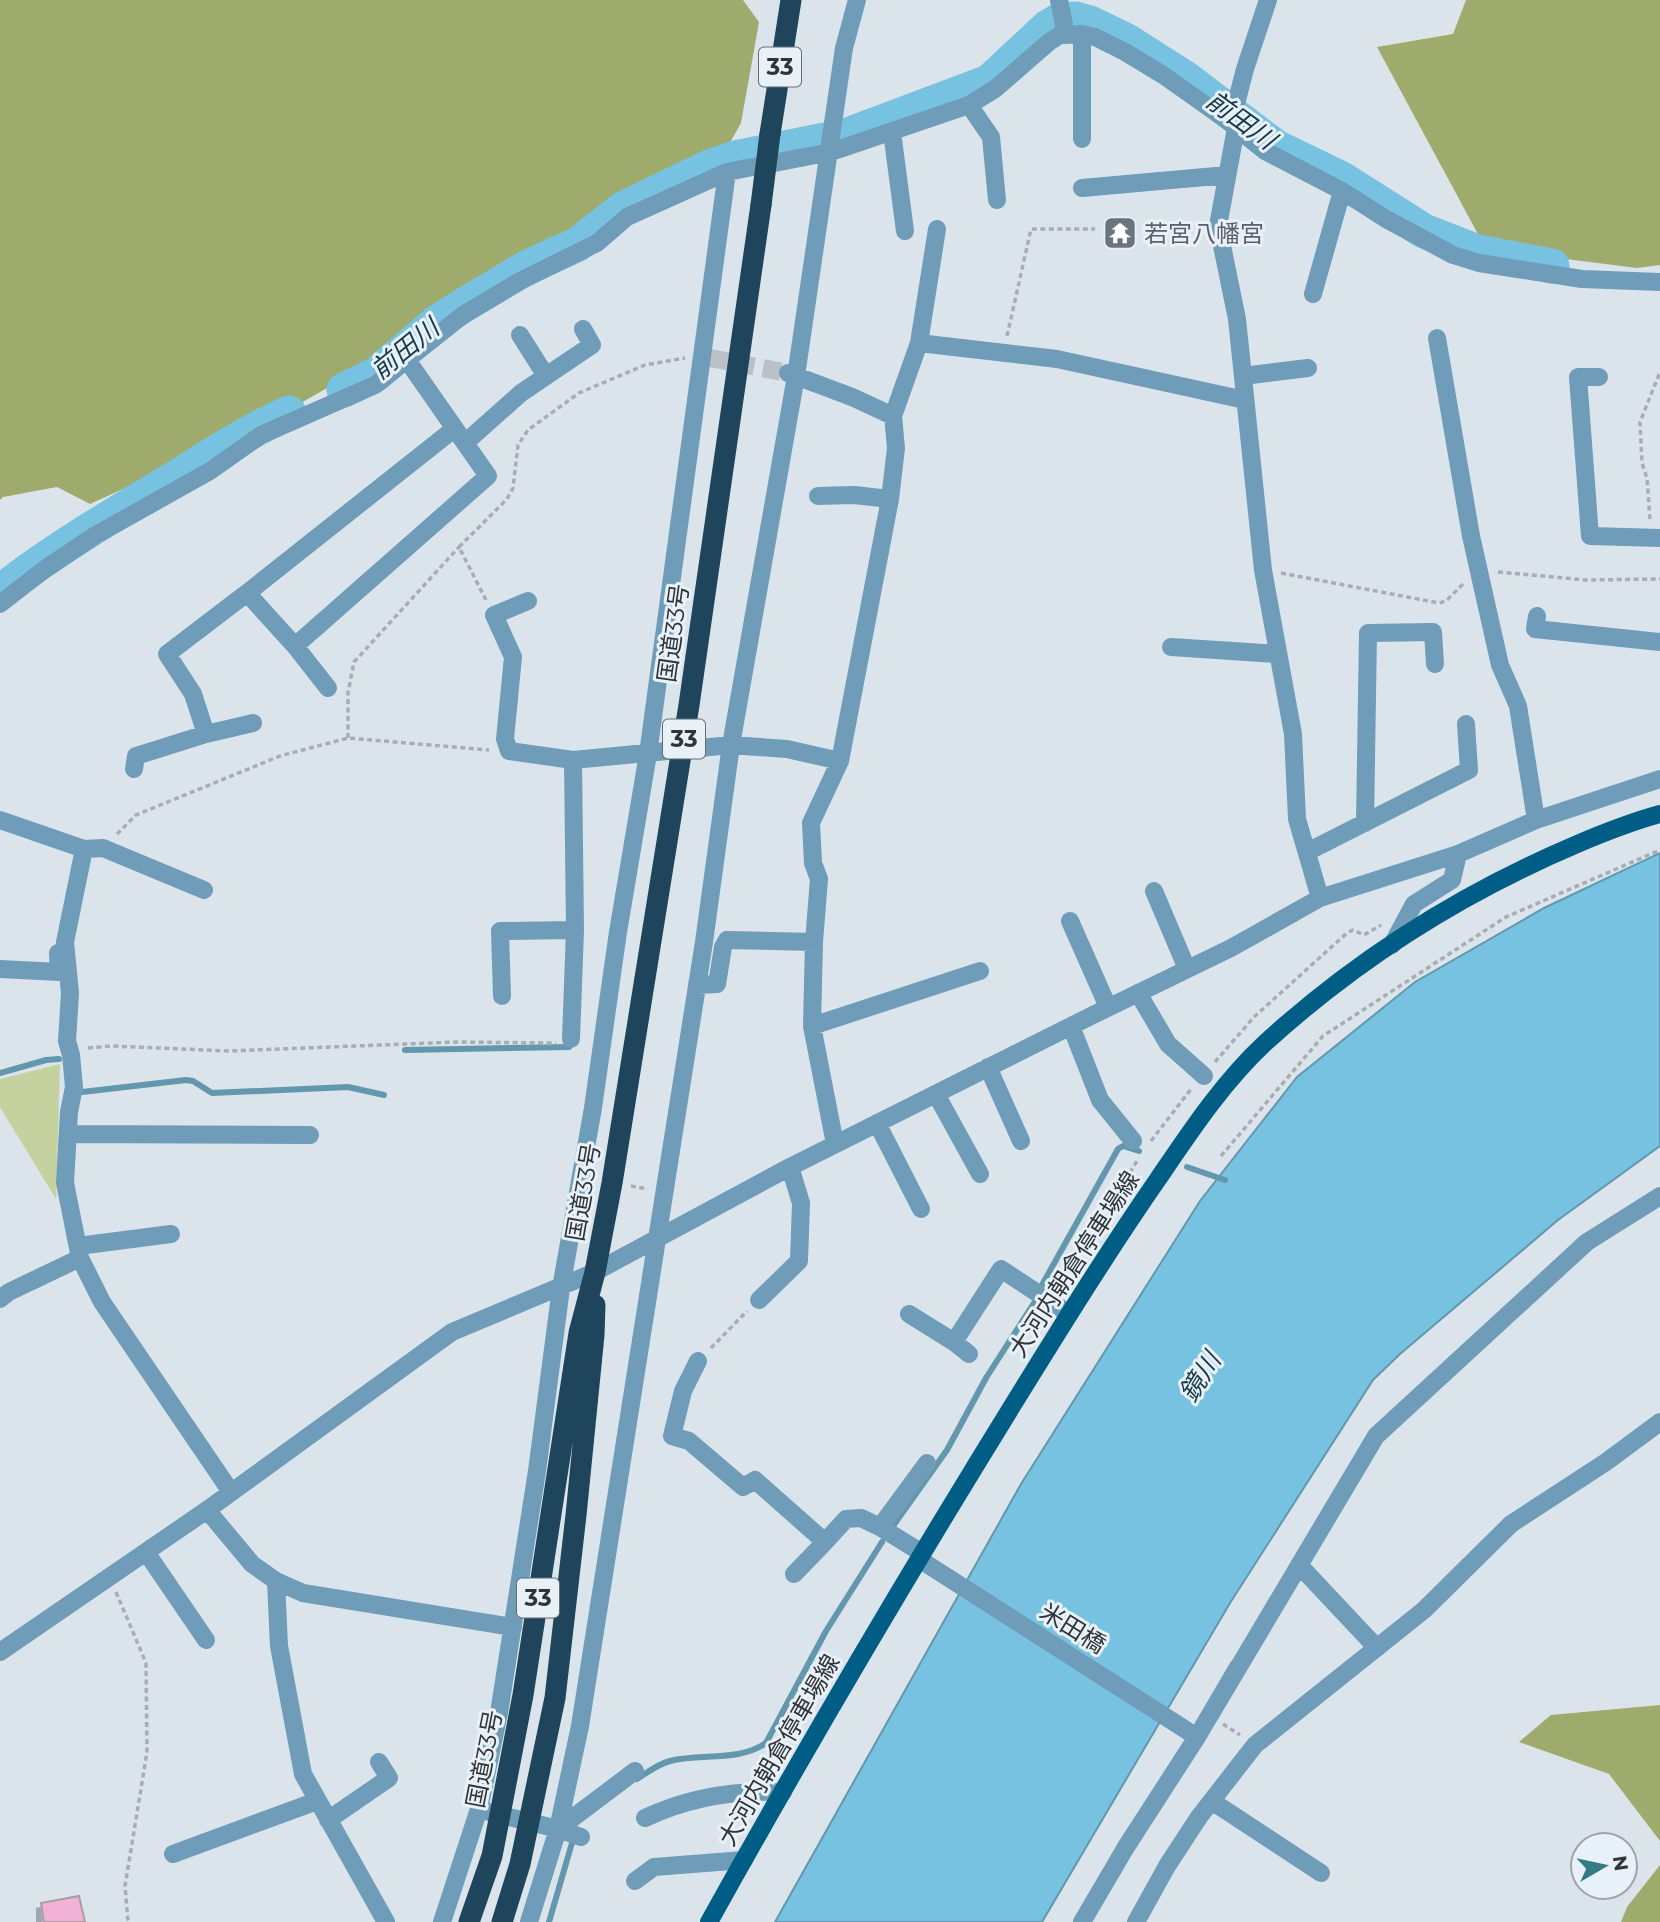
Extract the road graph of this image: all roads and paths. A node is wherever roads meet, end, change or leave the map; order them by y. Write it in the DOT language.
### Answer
graph roads {
  1 [pos="790,0"];
  2 [pos="857,0"];
  3 [pos="1269,0"];
  4 [pos="1067,22"];
  5 [pos="969,105"];
  6 [pos="1234,120"];
  7 [pos="892,132"];
  8 [pos="1082,139"];
  9 [pos="831,152"];
  10 [pos="727,172"];
  11 [pos="1227,175"];
  12 [pos="1082,188"];
  13 [pos="1342,191"];
  14 [pos="997,200"];
  15 [pos="937,229"];
  16 [pos="1095,229"];
  17 [pos="905,231"];
  18 [pos="1660,282"];
  19 [pos="1313,294"];
  20 [pos="583,329"];
  21 [pos="520,335"];
  22 [pos="1437,338"];
  23 [pos="919,343"];
  24 [pos="1003,352"];
  25 [pos="705,358"];
  26 [pos="407,360"];
  27 [pos="1308,369"];
  28 [pos="1660,372"];
  29 [pos="792,374"];
  30 [pos="546,376"];
  31 [pos="1243,376"];
  32 [pos="1599,377"];
  33 [pos="1245,400"];
  34 [pos="893,416"];
  35 [pos="460,436"];
  36 [pos="818,496"];
  37 [pos="890,499"];
  38 [pos="1656,538"];
  39 [pos="459,547"];
  40 [pos="1263,570"];
  41 [pos="1479,573"];
  42 [pos="1660,579"];
  43 [pos="247,593"];
  44 [pos="528,601"];
  45 [pos="0,604"];
  46 [pos="494,615"];
  47 [pos="1538,616"];
  48 [pos="1660,642"];
  49 [pos="295,646"];
  50 [pos="1171,647"];
  51 [pos="1278,654"];
  52 [pos="1435,664"];
  53 [pos="328,688"];
  54 [pos="253,723"];
  55 [pos="1466,724"];
  56 [pos="205,734"];
  57 [pos="348,738"];
  58 [pos="731,746"];
  59 [pos="509,751"];
  60 [pos="682,751"];
  61 [pos="648,754"];
  62 [pos="573,760"];
  63 [pos="840,761"];
  64 [pos="134,769"];
  65 [pos="1660,779"];
  66 [pos="1660,814"];
  67 [pos="0,820"];
  68 [pos="1536,820"];
  69 [pos="1365,823"];
  70 [pos="79,847"];
  71 [pos="103,848"];
  72 [pos="1660,850"];
  73 [pos="1307,852"];
  74 [pos="1458,853"];
  75 [pos="204,890"];
  76 [pos="1154,891"];
  77 [pos="1320,898"];
  78 [pos="1070,921"];
  79 [pos="575,930"];
  80 [pos="814,942"];
  81 [pos="1392,945"];
  82 [pos="0,968"];
  83 [pos="1187,970"];
  84 [pos="980,971"];
  85 [pos="697,985"];
  86 [pos="1138,993"];
  87 [pos="502,996"];
  88 [pos="1108,1007"];
  89 [pos="1071,1026"];
  90 [pos="812,1027"];
  91 [pos="571,1039"];
  92 [pos="69,1050"];
  93 [pos="988,1067"];
  94 [pos="1203,1076"];
  95 [pos="936,1094"];
  96 [pos="877,1123"];
  97 [pos="68,1134"];
  98 [pos="310,1135"];
  99 [pos="1021,1141"];
  100 [pos="1133,1142"];
  101 [pos="835,1144"];
  102 [pos="1221,1156"];
  103 [pos="790,1167"];
  104 [pos="980,1174"];
  105 [pos="1660,1196"];
  106 [pos="921,1209"];
  107 [pos="171,1234"];
  108 [pos="656,1240"];
  109 [pos="79,1252"];
  110 [pos="595,1272"];
  111 [pos="561,1287"];
  112 [pos="0,1299"];
  113 [pos="759,1300"];
  114 [pos="909,1314"];
  115 [pos="1069,1314"];
  116 [pos="954,1342"];
  117 [pos="969,1354"];
  118 [pos="698,1361"];
  119 [pos="1660,1422"];
  120 [pos="927,1463"];
  121 [pos="231,1492"];
  122 [pos="207,1510"];
  123 [pos="880,1527"];
  124 [pos="825,1542"];
  125 [pos="146,1552"];
  126 [pos="920,1556"];
  127 [pos="1299,1565"];
  128 [pos="794,1574"];
  129 [pos="110,1577"];
  130 [pos="276,1581"];
  131 [pos="513,1627"];
  132 [pos="206,1640"];
  133 [pos="1377,1648"];
  134 [pos="0,1652"];
  135 [pos="1238,1667"];
  136 [pos="1210,1714"];
  137 [pos="1191,1732"];
  138 [pos="1262,1739"];
  139 [pos="379,1762"];
  140 [pos="635,1771"];
  141 [pos="783,1792"];
  142 [pos="317,1801"];
  143 [pos="1213,1802"];
  144 [pos="489,1812"];
  145 [pos="645,1818"];
  146 [pos="328,1820"];
  147 [pos="528,1821"];
  148 [pos="558,1829"];
  149 [pos="582,1837"];
  150 [pos="173,1854"];
  151 [pos="744,1860"];
  152 [pos="1321,1873"];
  153 [pos="635,1881"];
  154 [pos="128,1922"];
  155 [pos="386,1922"];
  156 [pos="442,1922"];
  157 [pos="469,1922"];
  158 [pos="502,1922"];
  159 [pos="529,1922"];
  160 [pos="709,1922"];
  161 [pos="1082,1922"];
  162 [pos="1136,1922"];
  1 -- 60 [label="highway, 国道33号 / 33, bridge"];
  2 -- 9 [label="street"];
  3 -- 6 [label="street"];
  4 -- 5 [label="street"];
  4 -- 6 [label="street"];
  4 -- 8 [label="street"];
  5 -- 7 [label="street"];
  5 -- 14 [label="street"];
  6 -- 11 [label="street"];
  6 -- 13 [label="street"];
  7 -- 9 [label="street"];
  7 -- 17 [label="street"];
  9 -- 10 [label="street"];
  9 -- 29 [label="street"];
  10 -- 25 [label="street"];
  10 -- 26 [label="street"];
  11 -- 12 [label="street"];
  11 -- 31 [label="street"];
  13 -- 18 [label="street"];
  13 -- 19 [label="street"];
  15 -- 23 [label="street"];
  16 -- 24 [label="path"];
  20 -- 30 [label="street"];
  21 -- 30 [label="street"];
  22 -- 41 [label="street"];
  23 -- 24 [label="street"];
  23 -- 34 [label="street"];
  24 -- 33 [label="street"];
  25 -- 39 [label="path"];
  25 -- 61 [label="street"];
  26 -- 35 [label="street"];
  26 -- 45 [label="street"];
  27 -- 31 [label="street"];
  28 -- 38 [label="path"];
  29 -- 34 [label="street"];
  29 -- 58 [label="street"];
  30 -- 35 [label="street"];
  31 -- 33 [label="street"];
  32 -- 38 [label="street"];
  33 -- 40 [label="street"];
  34 -- 37 [label="street"];
  35 -- 43 [label="street"];
  35 -- 49 [label="street"];
  36 -- 37 [label="street"];
  37 -- 63 [label="street"];
  39 -- 46 [label="path"];
  39 -- 57 [label="path"];
  40 -- 41 [label="path"];
  40 -- 51 [label="street"];
  41 -- 42 [label="path"];
  41 -- 68 [label="street"];
  43 -- 49 [label="street"];
  43 -- 56 [label="street"];
  44 -- 46 [label="street"];
  46 -- 59 [label="street"];
  47 -- 48 [label="street"];
  49 -- 53 [label="street"];
  50 -- 51 [label="street"];
  51 -- 73 [label="street"];
  52 -- 69 [label="street"];
  54 -- 56 [label="street"];
  55 -- 69 [label="street"];
  56 -- 64 [label="street"];
  57 -- 59 [label="path"];
  57 -- 71 [label="path"];
  58 -- 60 [label="street"];
  58 -- 63 [label="street"];
  58 -- 85 [label="street"];
  59 -- 62 [label="street"];
  60 -- 61 [label="street"];
  60 -- 110 [label="highway, 国道33号 / 33"];
  61 -- 62 [label="street"];
  61 -- 111 [label="street"];
  62 -- 79 [label="street"];
  63 -- 80 [label="street"];
  65 -- 68 [label="street"];
  66 -- 81 [label="main road, 大河内朝倉停車場線"];
  67 -- 70 [label="street"];
  68 -- 74 [label="street"];
  69 -- 73 [label="street"];
  70 -- 71 [label="street"];
  70 -- 82 [label="street"];
  70 -- 92 [label="street"];
  71 -- 75 [label="street"];
  72 -- 102 [label="path"];
  73 -- 77 [label="street"];
  74 -- 77 [label="street"];
  74 -- 81 [label="street"];
  76 -- 83 [label="street"];
  77 -- 83 [label="street"];
  78 -- 88 [label="street"];
  79 -- 87 [label="street"];
  79 -- 91 [label="street"];
  80 -- 85 [label="street"];
  80 -- 90 [label="street"];
  81 -- 115 [label="main road, 大河内朝倉停車場線"];
  83 -- 86 [label="street"];
  84 -- 90 [label="street"];
  85 -- 108 [label="street"];
  86 -- 88 [label="street"];
  86 -- 94 [label="street"];
  88 -- 89 [label="street"];
  89 -- 93 [label="street"];
  89 -- 100 [label="street"];
  90 -- 101 [label="street"];
  91 -- 92 [label="path"];
  92 -- 97 [label="street"];
  93 -- 95 [label="street"];
  93 -- 99 [label="street"];
  95 -- 96 [label="street"];
  95 -- 104 [label="street"];
  96 -- 101 [label="street"];
  96 -- 106 [label="street"];
  97 -- 98 [label="street"];
  97 -- 109 [label="street"];
  101 -- 103 [label="street"];
  103 -- 108 [label="street"];
  103 -- 113 [label="street"];
  105 -- 127 [label="street"];
  107 -- 109 [label="street"];
  108 -- 110 [label="street"];
  108 -- 148 [label="street"];
  109 -- 112 [label="street"];
  109 -- 121 [label="street"];
  110 -- 111 [label="street"];
  110 -- 144 [label="highway, 国道33号 / 33"];
  110 -- 147 [label="highway, 国道33号 / 33"];
  111 -- 121 [label="street"];
  111 -- 131 [label="street"];
  113 -- 118 [label="path"];
  114 -- 116 [label="street"];
  115 -- 116 [label="street"];
  115 -- 126 [label="main road, 大河内朝倉停車場線"];
  116 -- 117 [label="street"];
  118 -- 124 [label="street"];
  119 -- 133 [label="street"];
  120 -- 123 [label="street"];
  121 -- 122 [label="street"];
  122 -- 125 [label="street"];
  122 -- 130 [label="street"];
  123 -- 124 [label="street, 米田橋"];
  123 -- 126 [label="street, 米田橋"];
  124 -- 128 [label="street"];
  125 -- 129 [label="street"];
  125 -- 132 [label="street"];
  126 -- 137 [label="street, 米田橋"];
  126 -- 141 [label="main road, 大河内朝倉停車場線"];
  127 -- 133 [label="street"];
  127 -- 135 [label="street"];
  129 -- 134 [label="street"];
  129 -- 154 [label="path"];
  130 -- 131 [label="street"];
  130 -- 142 [label="street"];
  131 -- 144 [label="street"];
  133 -- 138 [label="street"];
  135 -- 136 [label="street"];
  135 -- 137 [label="street"];
  136 -- 137 [label="street"];
  136 -- 138 [label="path"];
  137 -- 161 [label="street"];
  138 -- 143 [label="street"];
  139 -- 146 [label="street"];
  140 -- 148 [label="street"];
  141 -- 145 [label="street"];
  141 -- 151 [label="main road, 大河内朝倉停車場線"];
  142 -- 146 [label="street"];
  142 -- 150 [label="street"];
  143 -- 152 [label="street"];
  143 -- 162 [label="street"];
  144 -- 147 [label="street"];
  144 -- 156 [label="street"];
  144 -- 157 [label="highway, 国道33号 / 33"];
  146 -- 155 [label="street"];
  147 -- 148 [label="street"];
  147 -- 158 [label="highway, 国道33号 / 33"];
  148 -- 149 [label="street"];
  148 -- 159 [label="street"];
  151 -- 153 [label="street"];
  151 -- 160 [label="main road, 大河内朝倉停車場線"];
}
